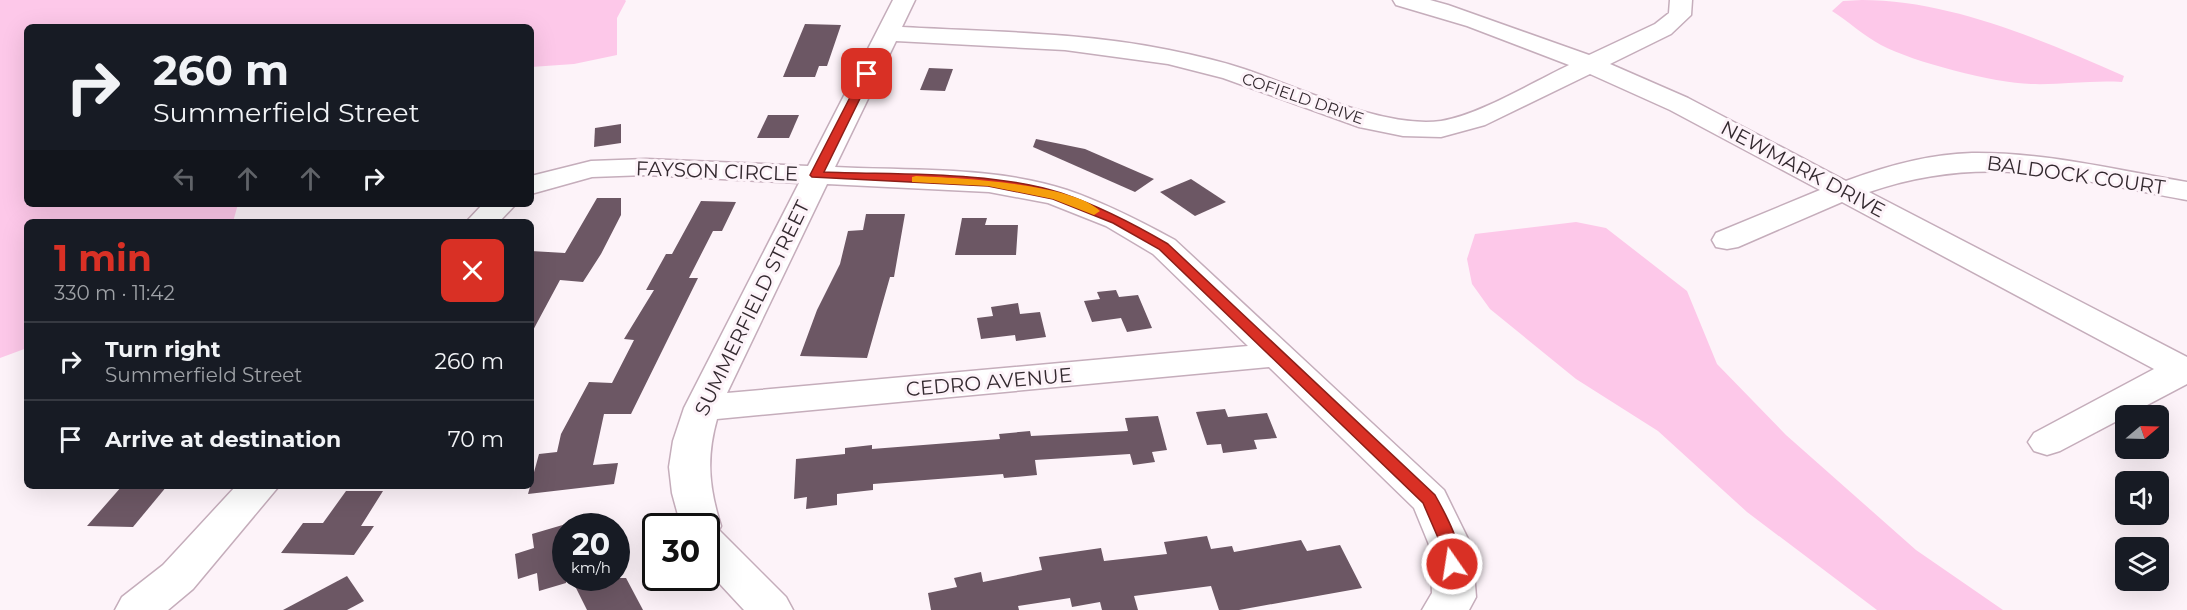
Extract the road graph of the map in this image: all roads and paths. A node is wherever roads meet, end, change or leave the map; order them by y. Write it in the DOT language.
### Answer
graph roads {
  1 [pos="904,0"];
  2 [pos="1404,0"];
  3 [pos="1681,0"];
  4 [pos="887,33"];
  5 [pos="1593,64"];
  6 [pos="816,175"];
  7 [pos="534,184"];
  8 [pos="2187,191"];
  9 [pos="1846,192"];
  10 [pos="498,207"];
  11 [pos="484,219"];
  12 [pos="1727,240"];
  13 [pos="1276,355"];
  14 [pos="2184,371"];
  15 [pos="702,408"];
  16 [pos="2047,442"];
  17 [pos="255,489"];
  18 [pos="697,513"];
  19 [pos="720,557"];
  20 [pos="137,610"];
  21 [pos="771,610"];
  22 [pos="1444,610"];
  1 -- 4 [label="street, SUMMERFIELD STREET"];
  2 -- 5 [label="street, NEWMARK DRIVE"];
  3 -- 5 [label="street, COFIELD DRIVE"];
  4 -- 5 [label="street, COFIELD DRIVE"];
  4 -- 6 [label="street, SUMMERFIELD STREET"];
  5 -- 9 [label="street, NEWMARK DRIVE"];
  6 -- 7 [label="street, FAYSON CIRCLE"];
  6 -- 13 [label="street, FAYSON CIRCLE"];
  6 -- 15 [label="street, SUMMERFIELD STREET"];
  8 -- 9 [label="street, BALDOCK COURT"];
  9 -- 12 [label="street, BALDOCK COURT"];
  9 -- 14 [label="street, NEWMARK DRIVE"];
  10 -- 11 [label="street"];
  13 -- 15 [label="street, CEDRO AVENUE"];
  13 -- 22 [label="street, FAYSON CIRCLE"];
  14 -- 16 [label="street"];
  15 -- 18 [label="street, SUMMERFIELD STREET"];
  17 -- 20 [label="street"];
  19 -- 21 [label="street"];
}
